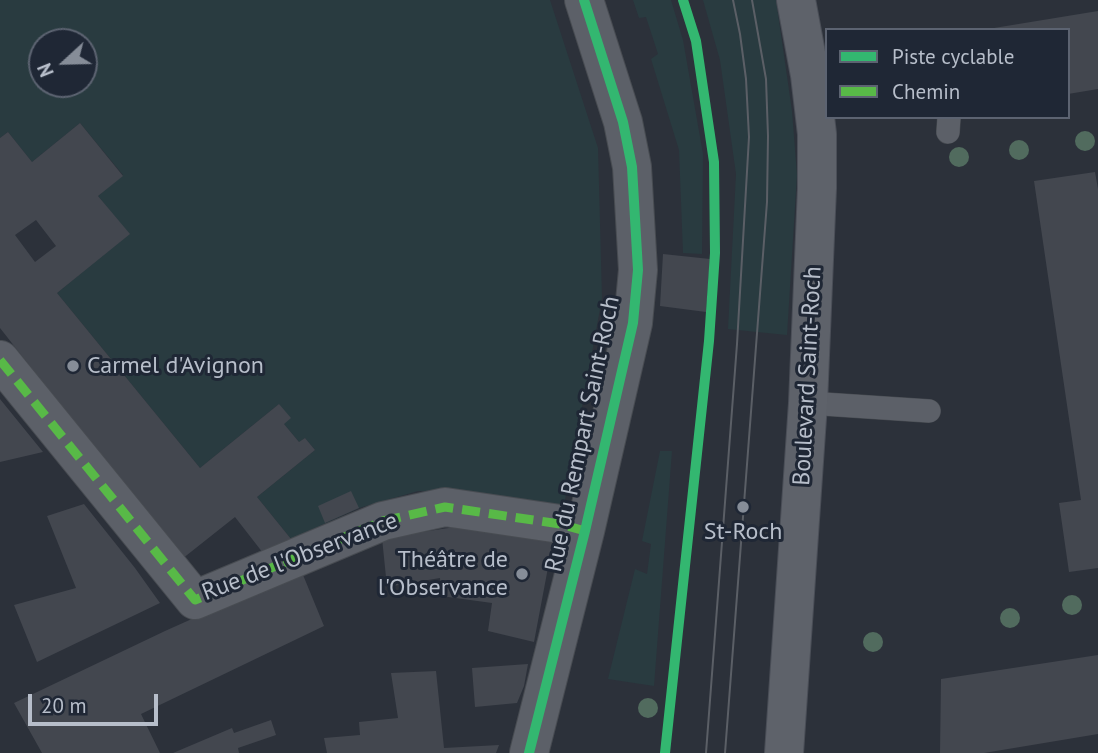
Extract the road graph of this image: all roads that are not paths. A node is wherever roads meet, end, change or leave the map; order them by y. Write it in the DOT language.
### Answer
graph roads {
  1 [pos="584,0"];
  2 [pos="796,0"];
  3 [pos="0,360"];
  4 [pos="808,403"];
  5 [pos="929,411"];
  6 [pos="585,531"];
  7 [pos="529,753"];
  8 [pos="784,753"];
  1 -- 6 [label="street, Rue du Rempart Saint-Roch"];
  2 -- 4 [label="main road, Boulevard Saint-Roch"];
  3 -- 6 [label="street, Rue de l'Observance"];
  4 -- 5 [label="lane"];
  4 -- 8 [label="main road, Boulevard Saint-Roch"];
  6 -- 7 [label="street, Rue du Rempart Saint-Roch"];
}
